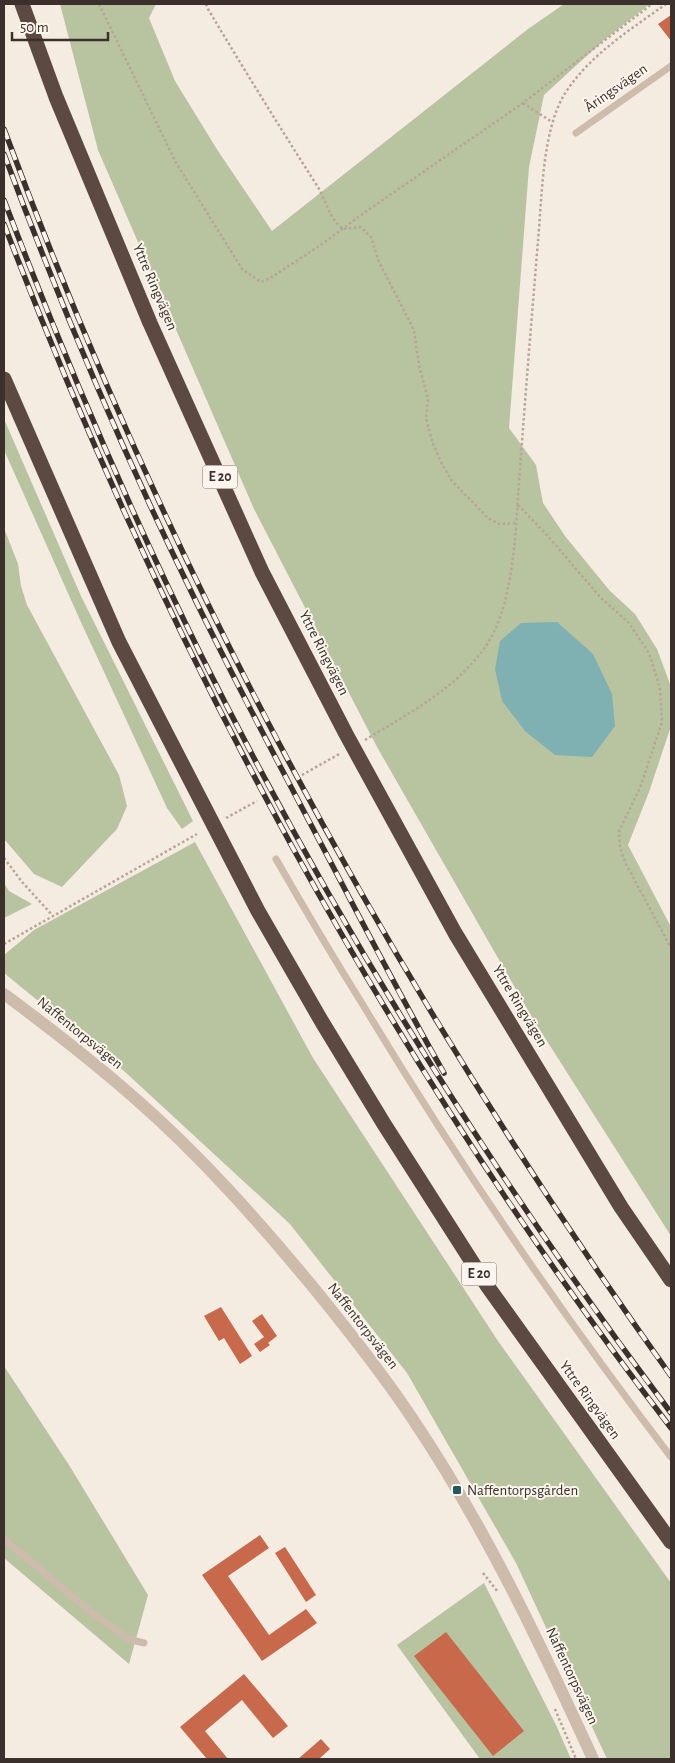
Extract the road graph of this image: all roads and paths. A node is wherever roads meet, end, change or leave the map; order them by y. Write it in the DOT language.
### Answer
graph roads {
  1 [pos="22,4"];
  2 [pos="99,4"];
  3 [pos="206,4"];
  4 [pos="652,4"];
  5 [pos="666,4"];
  6 [pos="671,66"];
  7 [pos="523,103"];
  8 [pos="552,122"];
  9 [pos="576,133"];
  10 [pos="343,229"];
  11 [pos="4,379"];
  12 [pos="518,505"];
  13 [pos="517,523"];
  14 [pos="364,740"];
  15 [pos="343,752"];
  16 [pos="302,775"];
  17 [pos="258,802"];
  18 [pos="221,821"];
  19 [pos="197,834"];
  20 [pos="4,858"];
  21 [pos="276,859"];
  22 [pos="53,916"];
  23 [pos="4,944"];
  24 [pos="671,948"];
  25 [pos="4,994"];
  26 [pos="621,1207"];
  27 [pos="671,1272"];
  28 [pos="671,1280"];
  29 [pos="671,1457"];
  30 [pos="653,1516"];
  31 [pos="4,1539"];
  32 [pos="671,1542"];
  33 [pos="671,1551"];
  34 [pos="483,1573"];
  35 [pos="503,1598"];
  36 [pos="144,1643"];
  37 [pos="553,1705"];
  38 [pos="576,1759"];
  39 [pos="593,1759"];
  1 -- 26 [label="highway, Yttre Ringvägen / E 20"];
  2 -- 10 [label="path"];
  3 -- 10 [label="path"];
  4 -- 7 [label="path"];
  5 -- 8 [label="path"];
  6 -- 9 [label="lane, Åringsvägen"];
  7 -- 8 [label="path"];
  7 -- 10 [label="path"];
  8 -- 12 [label="path"];
  10 -- 13 [label="path"];
  11 -- 30 [label="highway, Yttre Ringvägen / E 20"];
  12 -- 13 [label="path"];
  12 -- 24 [label="path"];
  13 -- 14 [label="path"];
  15 -- 16 [label="path"];
  17 -- 18 [label="path"];
  19 -- 22 [label="path"];
  20 -- 22 [label="path"];
  21 -- 29 [label="lane"];
  22 -- 23 [label="path"];
  25 -- 39 [label="street, Naffentorpsvägen"];
  26 -- 27 [label="highway"];
  26 -- 28 [label="highway, Yttre Ringvägen / E 20"];
  30 -- 32 [label="highway, Yttre Ringvägen / E 20"];
  30 -- 33 [label="highway"];
  31 -- 36 [label="lane"];
  34 -- 35 [label="path"];
  37 -- 38 [label="path"];
}
